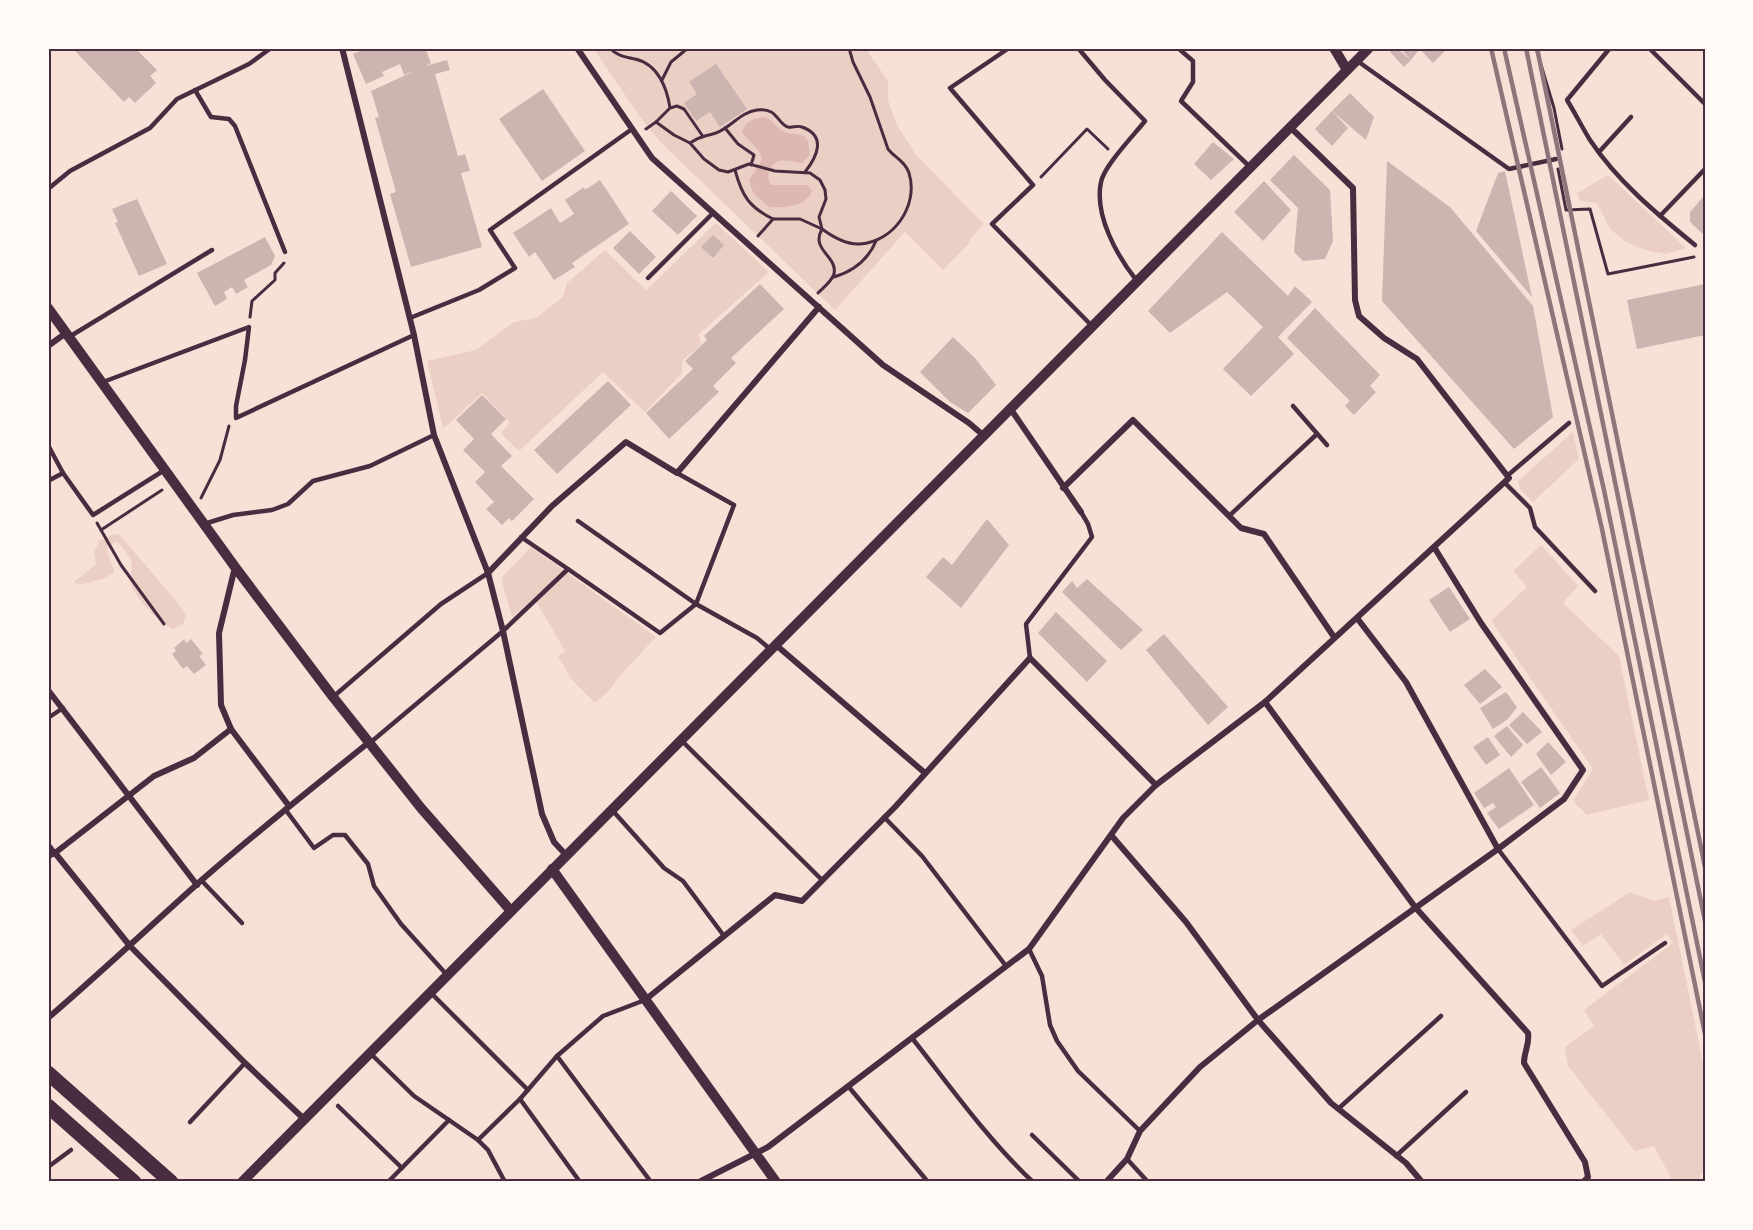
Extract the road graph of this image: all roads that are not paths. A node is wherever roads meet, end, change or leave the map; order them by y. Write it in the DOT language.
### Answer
graph roads {
  1 [pos="271,48"];
  2 [pos="342,48"];
  3 [pos="577,48"];
  4 [pos="1009,48"];
  5 [pos="1078,48"];
  6 [pos="1178,48"];
  7 [pos="1334,48"];
  8 [pos="1369,48"];
  9 [pos="1610,48"];
  10 [pos="1649,48"];
  11 [pos="264,49"];
  12 [pos="1356,60"];
  13 [pos="1347,70"];
  14 [pos="195,90"];
  15 [pos="1705,104"];
  16 [pos="1631,117"];
  17 [pos="1290,127"];
  18 [pos="632,129"];
  19 [pos="1599,152"];
  20 [pos="1556,159"];
  21 [pos="1250,167"];
  22 [pos="1705,170"];
  23 [pos="48,189"];
  24 [pos="713,213"];
  25 [pos="1660,216"];
  26 [pos="1695,245"];
  27 [pos="212,250"];
  28 [pos="285,252"];
  29 [pos="648,278"];
  30 [pos="1137,281"];
  31 [pos="819,307"];
  32 [pos="48,308"];
  33 [pos="410,318"];
  34 [pos="1092,326"];
  35 [pos="67,335"];
  36 [pos="414,335"];
  37 [pos="48,346"];
  38 [pos="102,382"];
  39 [pos="1293,406"];
  40 [pos="1010,408"];
  41 [pos="1569,423"];
  42 [pos="1317,434"];
  43 [pos="434,435"];
  44 [pos="983,435"];
  45 [pos="48,445"];
  46 [pos="1327,445"];
  47 [pos="165,469"];
  48 [pos="63,473"];
  49 [pos="678,473"];
  50 [pos="1505,479"];
  51 [pos="48,481"];
  52 [pos="1063,488"];
  53 [pos="1081,512"];
  54 [pos="1229,516"];
  55 [pos="578,521"];
  56 [pos="204,524"];
  57 [pos="521,537"];
  58 [pos="1434,547"];
  59 [pos="235,567"];
  60 [pos="568,569"];
  61 [pos="488,573"];
  62 [pos="1595,591"];
  63 [pos="696,604"];
  64 [pos="1357,618"];
  65 [pos="503,631"];
  66 [pos="1334,638"];
  67 [pos="773,647"];
  68 [pos="1030,658"];
  69 [pos="48,690"];
  70 [pos="333,697"];
  71 [pos="1265,702"];
  72 [pos="63,708"];
  73 [pos="48,718"];
  74 [pos="231,729"];
  75 [pos="681,740"];
  76 [pos="368,743"];
  77 [pos="925,772"];
  78 [pos="1155,785"];
  79 [pos="129,796"];
  80 [pos="287,808"];
  81 [pos="611,809"];
  82 [pos="884,817"];
  83 [pos="1111,835"];
  84 [pos="48,844"];
  85 [pos="1498,849"];
  86 [pos="51,854"];
  87 [pos="566,855"];
  88 [pos="552,869"];
  89 [pos="822,880"];
  90 [pos="199,883"];
  91 [pos="1415,907"];
  92 [pos="511,911"];
  93 [pos="242,923"];
  94 [pos="724,936"];
  95 [pos="1665,943"];
  96 [pos="130,946"];
  97 [pos="1029,949"];
  98 [pos="1006,966"];
  99 [pos="447,975"];
  100 [pos="430,992"];
  101 [pos="645,1000"];
  102 [pos="1441,1016"];
  103 [pos="48,1018"];
  104 [pos="1258,1020"];
  105 [pos="912,1038"];
  106 [pos="370,1052"];
  107 [pos="557,1056"];
  108 [pos="245,1063"];
  109 [pos="48,1073"];
  110 [pos="848,1086"];
  111 [pos="528,1090"];
  112 [pos="1466,1092"];
  113 [pos="520,1099"];
  114 [pos="48,1106"];
  115 [pos="338,1106"];
  116 [pos="1338,1109"];
  117 [pos="304,1119"];
  118 [pos="449,1119"];
  119 [pos="190,1122"];
  120 [pos="1140,1131"];
  121 [pos="1032,1134"];
  122 [pos="478,1140"];
  123 [pos="71,1150"];
  124 [pos="755,1153"];
  125 [pos="1396,1156"];
  126 [pos="1127,1159"];
  127 [pos="48,1167"];
  128 [pos="402,1168"];
  129 [pos="391,1181"];
  130 [pos="134,1182"];
  131 [pos="171,1182"];
  132 [pos="242,1182"];
  133 [pos="505,1182"];
  134 [pos="580,1182"];
  135 [pos="651,1182"];
  136 [pos="699,1182"];
  137 [pos="776,1182"];
  138 [pos="927,1182"];
  139 [pos="1033,1182"];
  140 [pos="1080,1182"];
  141 [pos="1106,1182"];
  142 [pos="1148,1182"];
  143 [pos="1422,1182"];
  144 [pos="1583,1182"];
  1 -- 11 [label="lane"];
  2 -- 33 [label="street"];
  3 -- 18 [label="street"];
  4 -- 34 [label="lane"];
  5 -- 30 [label="lane"];
  6 -- 21 [label="lane"];
  7 -- 13 [label="street"];
  8 -- 12 [label="street"];
  9 -- 19 [label="lane"];
  10 -- 15 [label="lane"];
  11 -- 14 [label="lane"];
  12 -- 13 [label="street"];
  12 -- 20 [label="lane"];
  13 -- 17 [label="street"];
  14 -- 23 [label="lane"];
  14 -- 28 [label="lane"];
  16 -- 19 [label="lane"];
  17 -- 21 [label="street"];
  17 -- 50 [label="street"];
  18 -- 24 [label="street"];
  18 -- 33 [label="lane"];
  19 -- 25 [label="lane"];
  21 -- 30 [label="street"];
  22 -- 25 [label="lane"];
  24 -- 29 [label="lane"];
  24 -- 31 [label="street"];
  25 -- 26 [label="lane"];
  27 -- 35 [label="lane"];
  30 -- 34 [label="street"];
  31 -- 44 [label="street"];
  31 -- 49 [label="street"];
  32 -- 35 [label="street"];
  33 -- 36 [label="street"];
  34 -- 40 [label="street"];
  35 -- 37 [label="street"];
  35 -- 38 [label="street"];
  36 -- 38 [label="lane"];
  36 -- 43 [label="street"];
  38 -- 47 [label="street"];
  39 -- 42 [label="lane"];
  40 -- 44 [label="street"];
  40 -- 52 [label="street"];
  41 -- 50 [label="lane"];
  42 -- 46 [label="lane"];
  42 -- 54 [label="lane"];
  43 -- 56 [label="lane"];
  43 -- 61 [label="street"];
  44 -- 67 [label="street"];
  45 -- 48 [label="lane"];
  47 -- 48 [label="lane"];
  47 -- 56 [label="street"];
  48 -- 51 [label="lane"];
  49 -- 57 [label="street"];
  49 -- 63 [label="lane"];
  50 -- 58 [label="street"];
  50 -- 62 [label="lane"];
  52 -- 53 [label="street"];
  52 -- 54 [label="street"];
  53 -- 68 [label="lane"];
  54 -- 66 [label="street"];
  55 -- 63 [label="lane"];
  56 -- 59 [label="street"];
  57 -- 60 [label="lane"];
  57 -- 61 [label="street"];
  58 -- 64 [label="street"];
  58 -- 85 [label="street"];
  59 -- 70 [label="street"];
  59 -- 74 [label="street"];
  60 -- 63 [label="lane"];
  60 -- 65 [label="lane"];
  61 -- 65 [label="street"];
  61 -- 70 [label="lane"];
  63 -- 67 [label="lane"];
  64 -- 66 [label="street"];
  64 -- 85 [label="street"];
  65 -- 76 [label="lane"];
  65 -- 87 [label="street"];
  66 -- 71 [label="street"];
  67 -- 75 [label="street"];
  67 -- 77 [label="street"];
  68 -- 77 [label="street"];
  68 -- 78 [label="street"];
  69 -- 72 [label="street"];
  70 -- 76 [label="street"];
  71 -- 78 [label="street"];
  71 -- 91 [label="street"];
  72 -- 73 [label="lane"];
  72 -- 79 [label="street"];
  74 -- 79 [label="street"];
  74 -- 80 [label="street"];
  75 -- 81 [label="street"];
  75 -- 89 [label="lane"];
  76 -- 80 [label="street"];
  76 -- 92 [label="street"];
  77 -- 82 [label="street"];
  78 -- 83 [label="street"];
  79 -- 86 [label="street"];
  79 -- 90 [label="street"];
  80 -- 90 [label="street"];
  80 -- 99 [label="lane"];
  81 -- 87 [label="street"];
  81 -- 94 [label="lane"];
  82 -- 89 [label="street"];
  82 -- 98 [label="lane"];
  83 -- 97 [label="street"];
  83 -- 104 [label="street"];
  84 -- 86 [label="lane"];
  85 -- 91 [label="street"];
  85 -- 95 [label="lane"];
  86 -- 96 [label="street"];
  87 -- 88 [label="street"];
  88 -- 92 [label="street"];
  88 -- 101 [label="street"];
  89 -- 94 [label="street"];
  90 -- 93 [label="lane"];
  90 -- 96 [label="street"];
  91 -- 104 [label="street"];
  91 -- 144 [label="street"];
  92 -- 99 [label="street"];
  94 -- 101 [label="street"];
  96 -- 103 [label="street"];
  96 -- 108 [label="street"];
  97 -- 98 [label="street"];
  97 -- 120 [label="lane"];
  98 -- 105 [label="street"];
  99 -- 100 [label="street"];
  100 -- 106 [label="street"];
  100 -- 111 [label="lane"];
  101 -- 107 [label="lane"];
  101 -- 124 [label="street"];
  102 -- 116 [label="lane"];
  104 -- 116 [label="street"];
  104 -- 120 [label="street"];
  105 -- 110 [label="street"];
  105 -- 139 [label="lane"];
  106 -- 117 [label="street"];
  106 -- 118 [label="lane"];
  107 -- 111 [label="lane"];
  107 -- 135 [label="lane"];
  108 -- 117 [label="street"];
  108 -- 119 [label="lane"];
  109 -- 131 [label="main road"];
  110 -- 124 [label="street"];
  110 -- 138 [label="lane"];
  111 -- 113 [label="lane"];
  112 -- 125 [label="lane"];
  113 -- 122 [label="lane"];
  113 -- 134 [label="lane"];
  114 -- 130 [label="main road"];
  115 -- 128 [label="lane"];
  116 -- 125 [label="street"];
  117 -- 132 [label="street"];
  118 -- 122 [label="lane"];
  118 -- 128 [label="lane"];
  120 -- 126 [label="street"];
  121 -- 140 [label="lane"];
  122 -- 133 [label="lane"];
  123 -- 127 [label="lane"];
  124 -- 136 [label="street"];
  124 -- 137 [label="street"];
  125 -- 143 [label="street"];
  126 -- 141 [label="street"];
  126 -- 142 [label="lane"];
  128 -- 129 [label="lane"];
}
